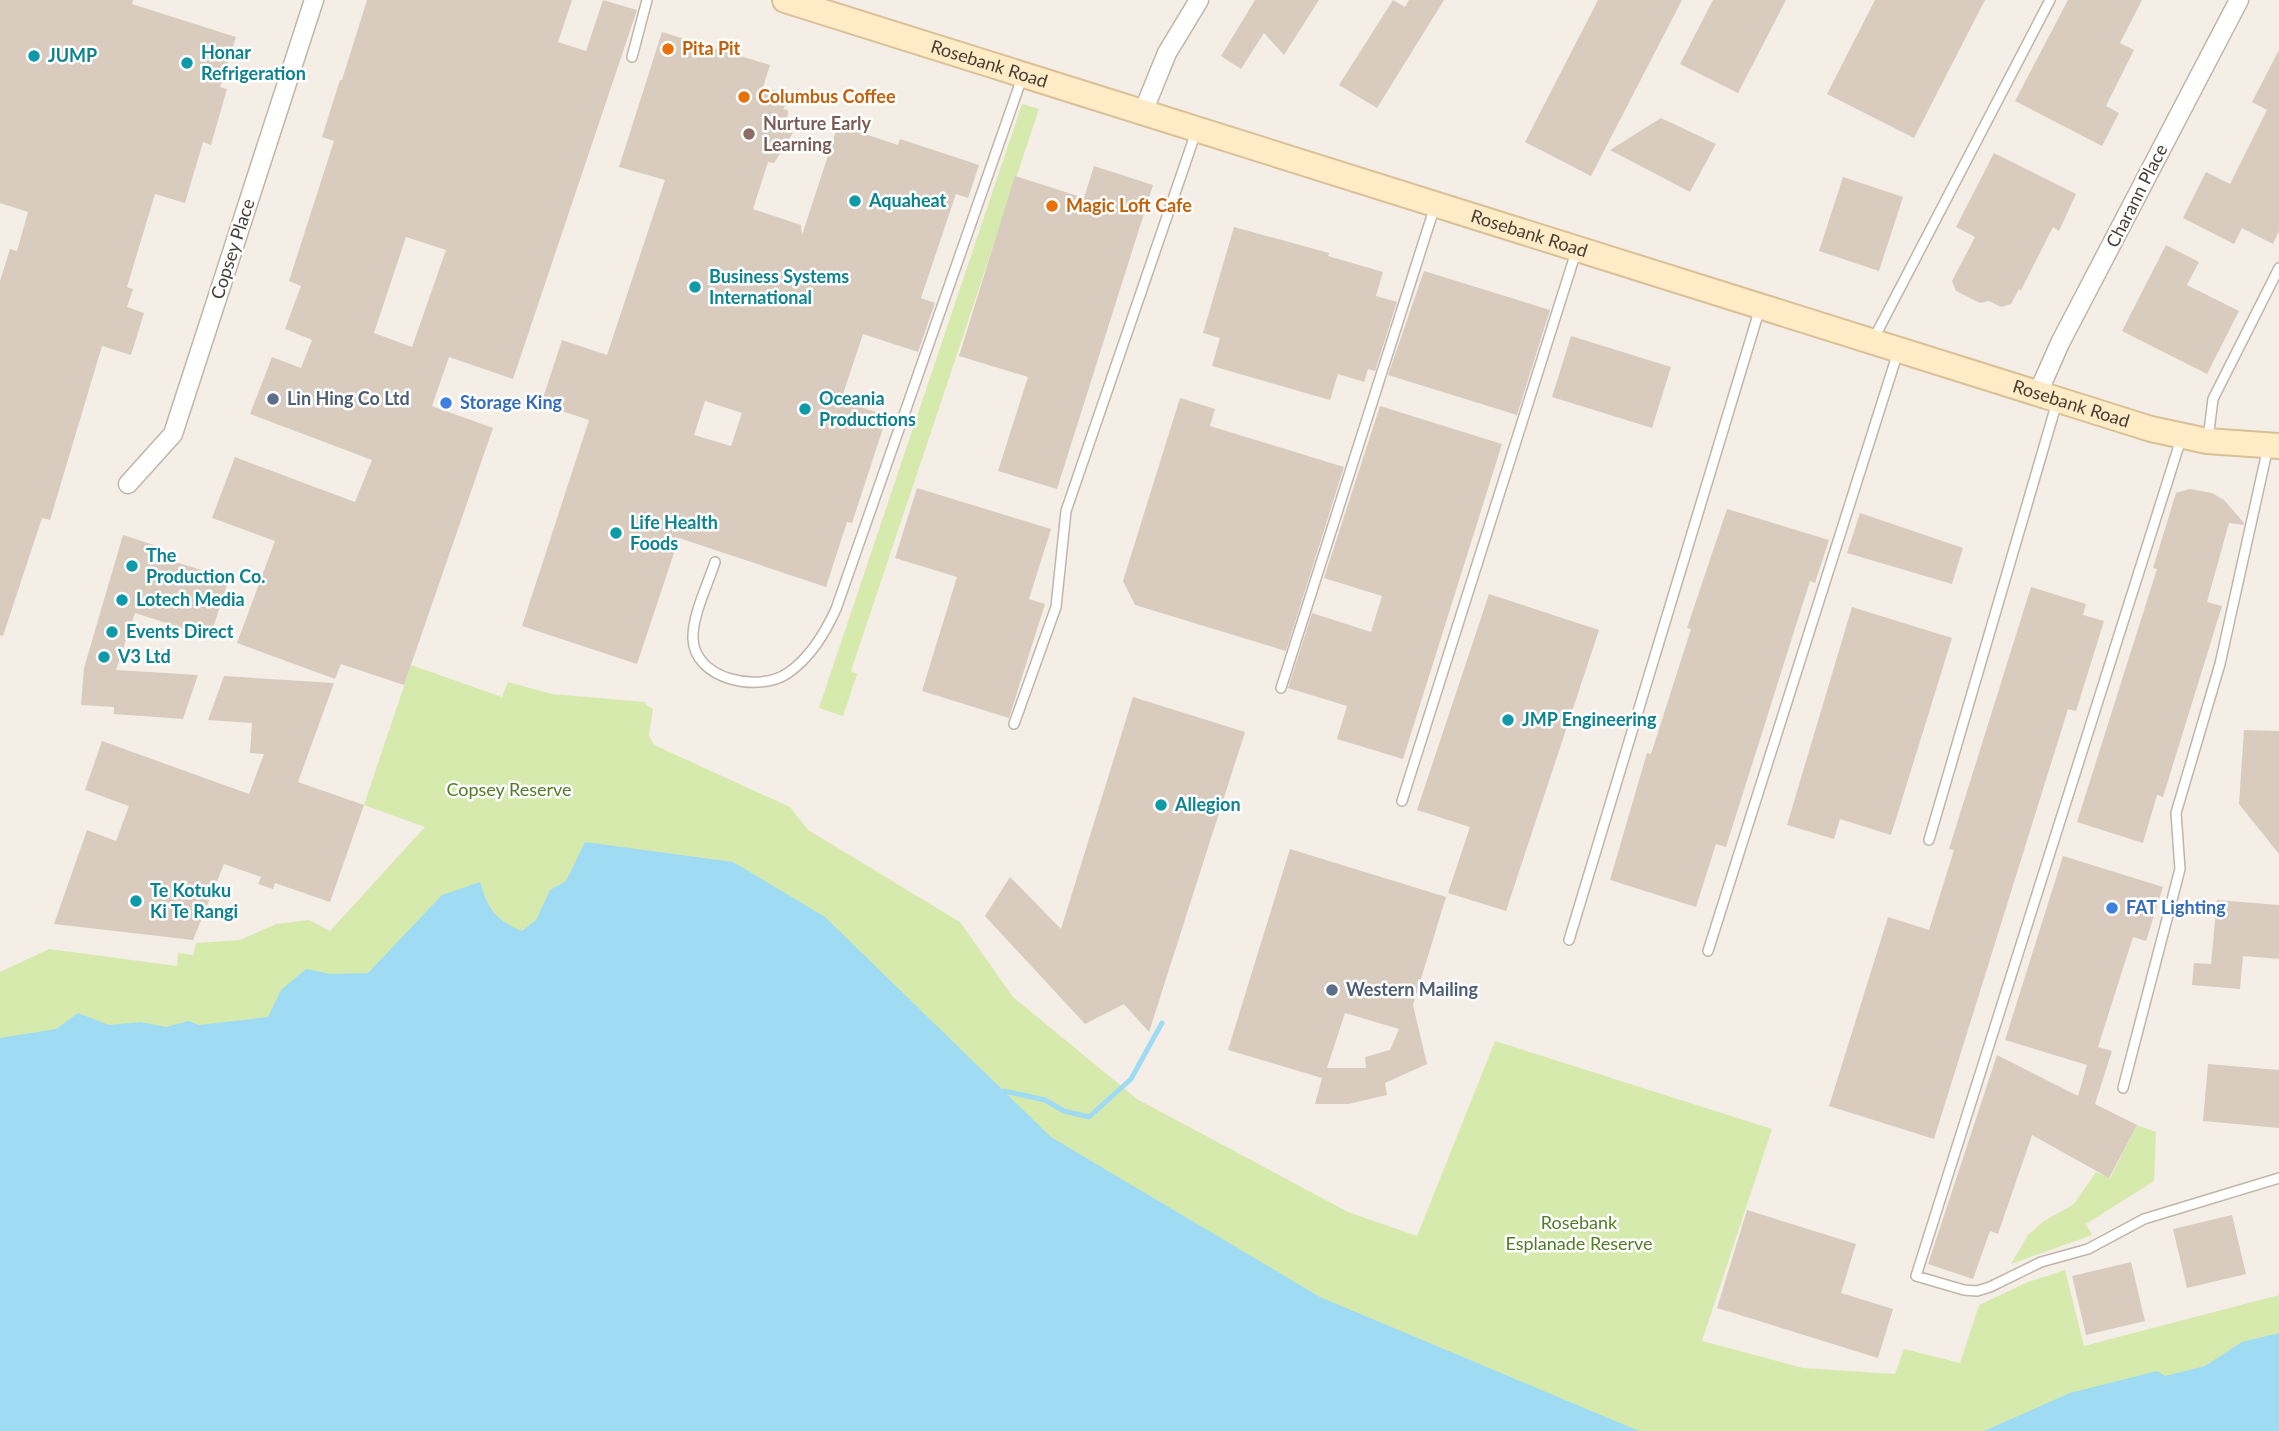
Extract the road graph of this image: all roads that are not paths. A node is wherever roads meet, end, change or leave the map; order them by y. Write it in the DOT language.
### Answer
graph roads {
  1 [pos="314,0"];
  2 [pos="648,0"];
  3 [pos="785,0"];
  4 [pos="1199,0"];
  5 [pos="2050,0"];
  6 [pos="2239,0"];
  7 [pos="632,57"];
  8 [pos="1023,75"];
  9 [pos="1143,112"];
  10 [pos="1197,129"];
  11 [pos="1435,204"];
  12 [pos="1577,249"];
  13 [pos="2279,268"];
  14 [pos="1760,306"];
  15 [pos="1872,341"];
  16 [pos="1899,350"];
  17 [pos="2048,397"];
  18 [pos="2182,437"];
  19 [pos="2207,441"];
  20 [pos="2274,445"];
  21 [pos="128,484"];
  22 [pos="715,562"];
  23 [pos="1281,688"];
  24 [pos="1014,724"];
  25 [pos="1402,801"];
  26 [pos="1929,840"];
  27 [pos="1569,940"];
  28 [pos="1708,951"];
  29 [pos="2123,1088"];
  30 [pos="2279,1178"];
  1 -- 21 [label="street, Copsey Place"];
  2 -- 7 [label="lane"];
  3 -- 8 [label="main road, Rosebank Road"];
  4 -- 9 [label="street"];
  5 -- 15 [label="lane"];
  6 -- 17 [label="street, Charann Place"];
  8 -- 9 [label="main road, Rosebank Road"];
  8 -- 22 [label="lane"];
  9 -- 10 [label="main road, Rosebank Road"];
  10 -- 11 [label="main road, Rosebank Road"];
  10 -- 24 [label="lane"];
  11 -- 12 [label="main road, Rosebank Road"];
  11 -- 23 [label="lane"];
  12 -- 14 [label="main road, Rosebank Road"];
  12 -- 25 [label="lane"];
  13 -- 19 [label="lane"];
  14 -- 15 [label="main road, Rosebank Road"];
  14 -- 27 [label="lane"];
  15 -- 16 [label="main road, Rosebank Road"];
  16 -- 17 [label="main road, Rosebank Road"];
  16 -- 28 [label="lane"];
  17 -- 18 [label="main road, Rosebank Road"];
  17 -- 26 [label="lane"];
  18 -- 19 [label="main road, Rosebank Road"];
  18 -- 30 [label="lane"];
  19 -- 20 [label="main road, Rosebank Road"];
  20 -- 29 [label="lane"];
}
